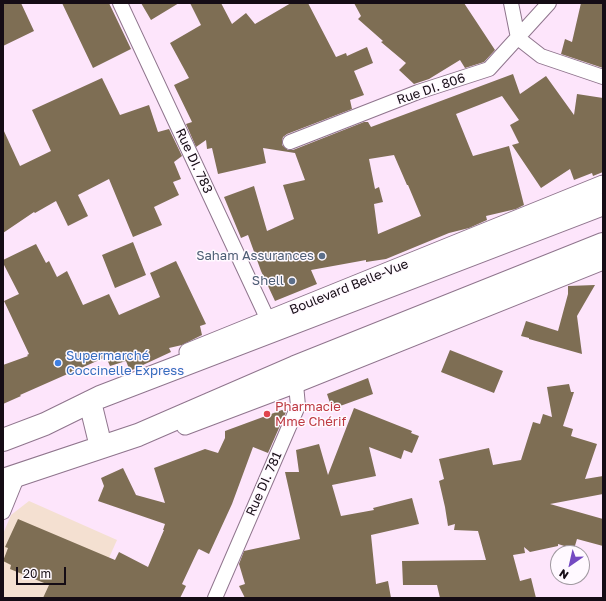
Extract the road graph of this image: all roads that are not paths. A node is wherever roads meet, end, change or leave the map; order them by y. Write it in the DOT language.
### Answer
graph roads {
  1 [pos="120,3"];
  2 [pos="511,3"];
  3 [pos="549,3"];
  4 [pos="518,38"];
  5 [pos="603,77"];
  6 [pos="290,142"];
  7 [pos="603,184"];
  8 [pos="603,204"];
  9 [pos="603,244"];
  10 [pos="603,261"];
  11 [pos="268,320"];
  12 [pos="296,375"];
  13 [pos="95,400"];
  14 [pos="3,440"];
  15 [pos="101,447"];
  16 [pos="10,477"];
  17 [pos="3,512"];
  18 [pos="215,598"];
  1 -- 11 [label="street, Rue DI. 783"];
  2 -- 4 [label="street"];
  3 -- 4 [label="street, Rue DI. 806"];
  4 -- 5 [label="street"];
  4 -- 6 [label="street, Rue DI. 806"];
  7 -- 11 [label="street, Boulevard Belle-Vue"];
  8 -- 13 [label="main road, Boulevard Belle-Vue"];
  9 -- 12 [label="main road"];
  10 -- 12 [label="street"];
  11 -- 13 [label="street, Boulevard Belle-Vue"];
  12 -- 15 [label="main road"];
  12 -- 18 [label="street, Rue DI. 781"];
  13 -- 14 [label="main road, Boulevard Belle-Vue"];
  13 -- 15 [label="main road"];
  15 -- 16 [label="main road"];
  16 -- 17 [label="street"];
}
